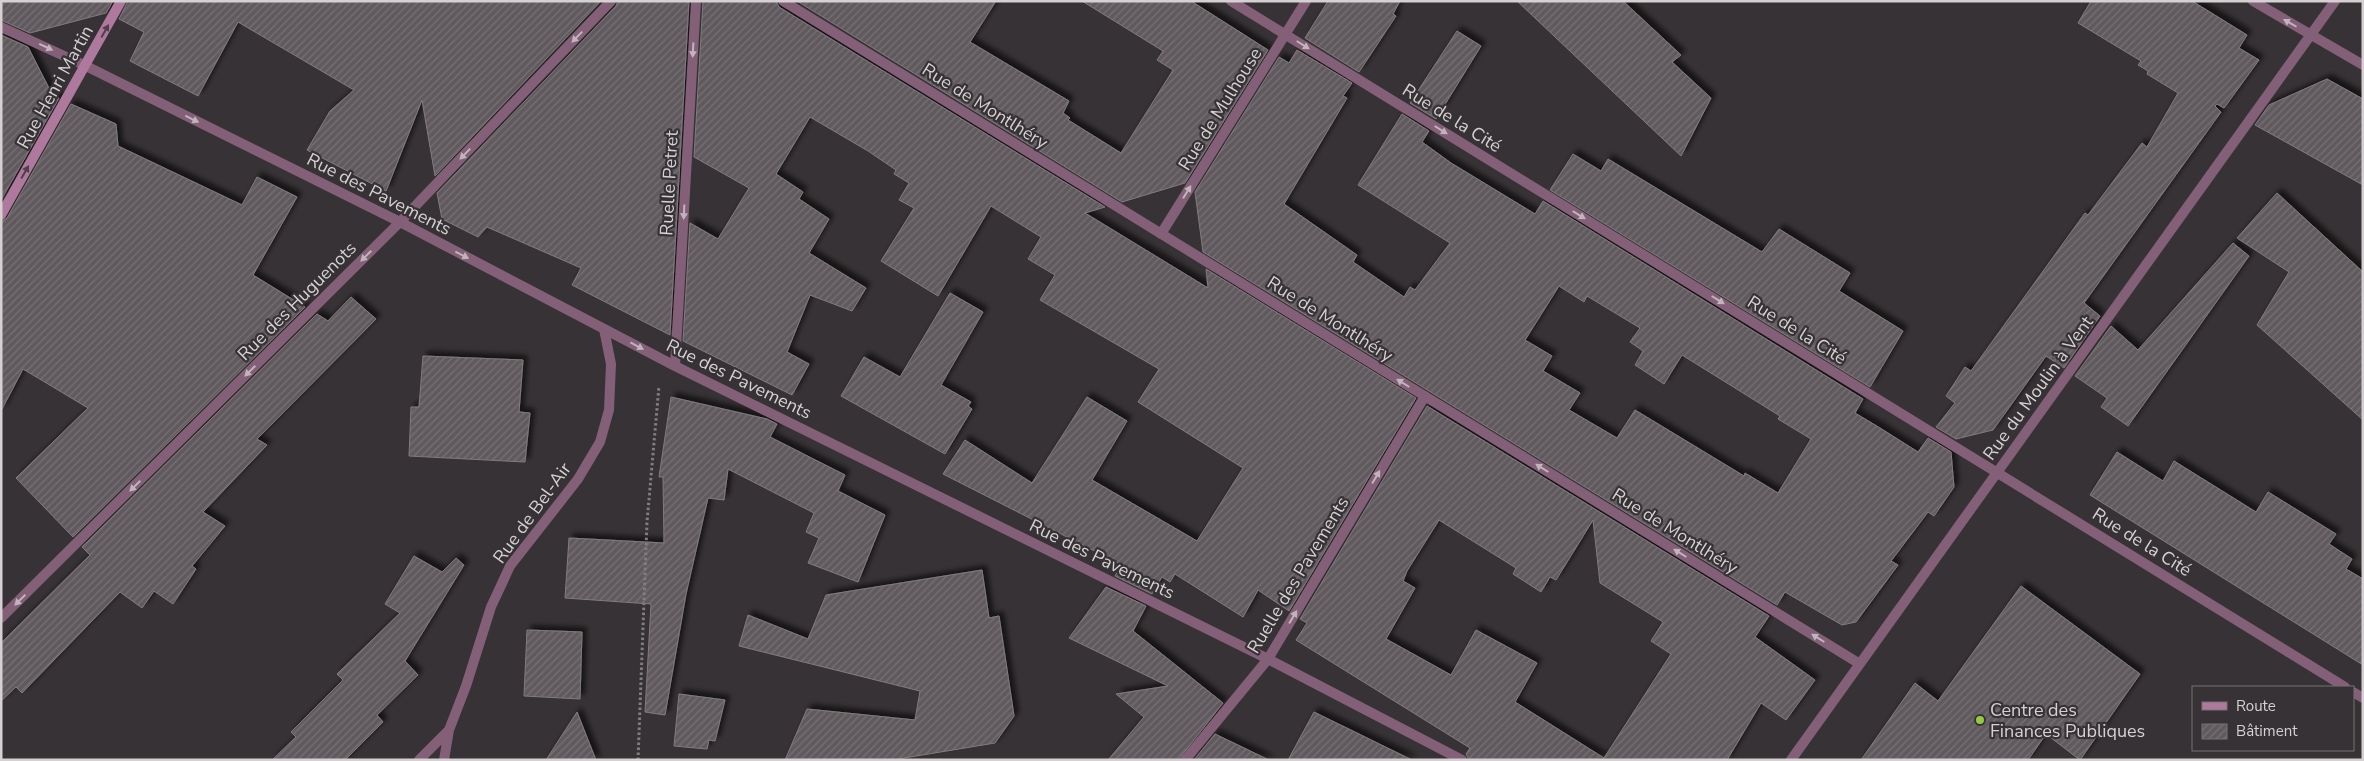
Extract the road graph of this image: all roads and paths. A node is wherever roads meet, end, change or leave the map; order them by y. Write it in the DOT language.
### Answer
graph roads {
  1 [pos="121,1"];
  2 [pos="611,1"];
  3 [pos="696,1"];
  4 [pos="783,1"];
  5 [pos="1231,1"];
  6 [pos="1306,1"];
  7 [pos="2253,1"];
  8 [pos="2335,1"];
  9 [pos="1,27"];
  10 [pos="1286,35"];
  11 [pos="2310,35"];
  12 [pos="2363,65"];
  13 [pos="86,66"];
  14 [pos="1,215"];
  15 [pos="400,222"];
  16 [pos="1161,234"];
  17 [pos="604,329"];
  18 [pos="676,366"];
  19 [pos="1425,396"];
  20 [pos="1998,472"];
  21 [pos="1,618"];
  22 [pos="1268,659"];
  23 [pos="1860,664"];
  24 [pos="2343,686"];
  25 [pos="449,730"];
  26 [pos="419,760"];
  27 [pos="444,760"];
  28 [pos="638,760"];
  29 [pos="1185,760"];
  30 [pos="1462,760"];
  31 [pos="1791,760"];
  13 -- 1 [label="main road, Rue Henri Martin, one-way"];
  2 -- 15 [label="street, Rue des Huguenots, one-way"];
  3 -- 18 [label="street, Ruelle Petret, one-way"];
  4 -- 16 [label="street, Rue de Montlhéry"];
  5 -- 10 [label="street, Rue de la Cité"];
  6 -- 10 [label="street, Rue de Mulhouse"];
  11 -- 7 [label="street, one-way"];
  8 -- 11 [label="street, Rue du Moulin à Vent"];
  9 -- 13 [label="street, Rue des Pavements, one-way"];
  16 -- 10 [label="street, Rue de Mulhouse, one-way"];
  10 -- 20 [label="street, Rue de la Cité, one-way"];
  11 -- 12 [label="street"];
  11 -- 20 [label="street, Rue du Moulin à Vent"];
  14 -- 13 [label="main road, Rue Henri Martin, one-way"];
  13 -- 15 [label="street, Rue des Pavements, one-way"];
  15 -- 17 [label="street, Rue des Pavements, one-way"];
  15 -- 21 [label="street, Rue des Huguenots, one-way"];
  19 -- 16 [label="street, Rue de Montlhéry, one-way"];
  17 -- 18 [label="street, Rue des Pavements, one-way"];
  17 -- 25 [label="street, Rue de Bel-Air"];
  18 -- 22 [label="street, Rue des Pavements"];
  18 -- 28 [label="path"];
  22 -- 19 [label="street, Ruelle des Pavements, one-way"];
  23 -- 19 [label="street, Rue de Montlhéry, one-way"];
  20 -- 23 [label="street, Rue du Moulin à Vent"];
  20 -- 24 [label="street, Rue de la Cité"];
  22 -- 29 [label="street, Ruelle des Pavements"];
  22 -- 30 [label="street, Rue des Pavements"];
  23 -- 31 [label="street, Rue du Moulin à Vent"];
  25 -- 26 [label="street, Rue de Bel-Air"];
  25 -- 27 [label="street"];
}
